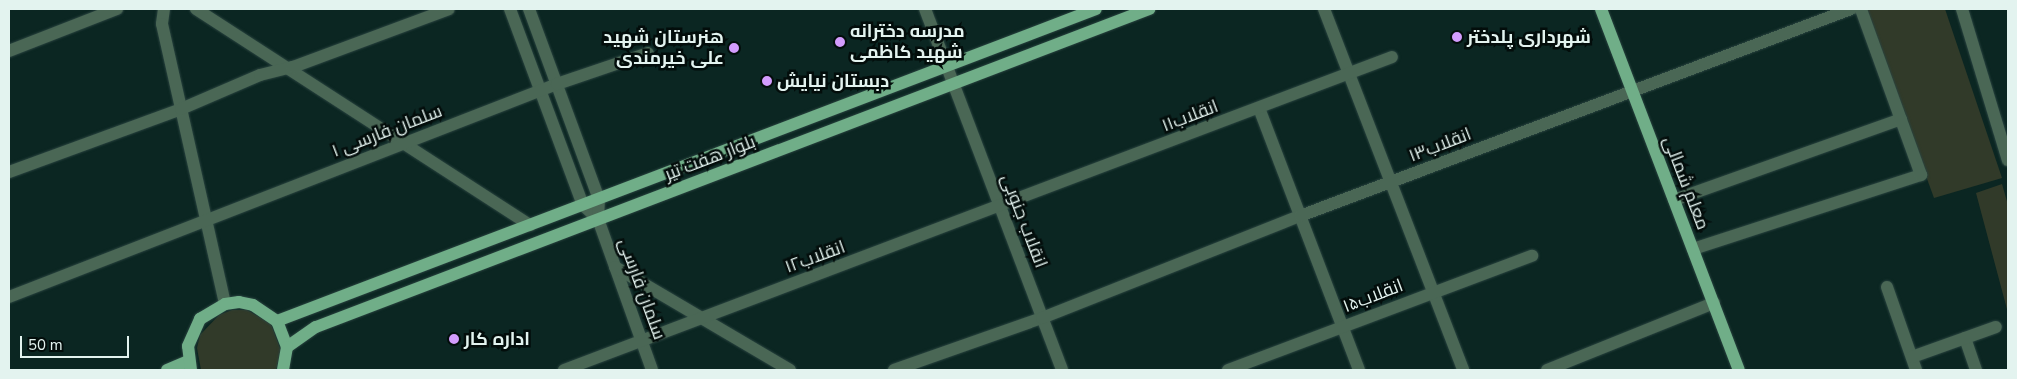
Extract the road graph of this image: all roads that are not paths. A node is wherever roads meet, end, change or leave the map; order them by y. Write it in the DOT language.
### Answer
graph roads {
  1 [pos="117,9"];
  2 [pos="164,9"];
  3 [pos="196,9"];
  4 [pos="449,9"];
  5 [pos="510,9"];
  6 [pos="529,9"];
  7 [pos="925,9"];
  8 [pos="1096,9"];
  9 [pos="1149,9"];
  10 [pos="1324,9"];
  11 [pos="1601,9"];
  12 [pos="1851,9"];
  13 [pos="1861,9"];
  14 [pos="1962,9"];
  15 [pos="9,51"];
  16 [pos="648,53"];
  17 [pos="1392,57"];
  18 [pos="947,66"];
  19 [pos="288,68"];
  20 [pos="1349,74"];
  21 [pos="953,83"];
  22 [pos="557,84"];
  23 [pos="540,91"];
  24 [pos="1632,91"];
  25 [pos="1259,108"];
  26 [pos="181,109"];
  27 [pos="1901,119"];
  28 [pos="406,142"];
  29 [pos="2008,160"];
  30 [pos="9,172"];
  31 [pos="1390,182"];
  32 [pos="599,199"];
  33 [pos="1674,200"];
  34 [pos="583,205"];
  35 [pos="1000,207"];
  36 [pos="1300,216"];
  37 [pos="206,219"];
  38 [pos="598,219"];
  39 [pos="530,225"];
  40 [pos="1693,249"];
  41 [pos="1532,256"];
  42 [pos="615,267"];
  43 [pos="1887,287"];
  44 [pos="1433,293"];
  45 [pos="9,298"];
  46 [pos="225,304"];
  47 [pos="1714,304"];
  48 [pos="702,317"];
  49 [pos="1042,318"];
  50 [pos="277,321"];
  51 [pos="1342,327"];
  52 [pos="1996,327"];
  53 [pos="1964,338"];
  54 [pos="642,340"];
  55 [pos="287,347"];
  56 [pos="1912,357"];
  57 [pos="190,366"];
  58 [pos="167,370"];
  59 [pos="283,370"];
  60 [pos="564,370"];
  61 [pos="652,370"];
  62 [pos="790,370"];
  63 [pos="894,370"];
  64 [pos="1062,370"];
  65 [pos="1228,370"];
  66 [pos="1359,370"];
  67 [pos="1463,370"];
  68 [pos="1547,370"];
  69 [pos="1739,370"];
  70 [pos="1916,370"];
  71 [pos="1976,370"];
  1 -- 15 [label="street"];
  2 -- 26 [label="street"];
  3 -- 19 [label="street"];
  4 -- 19 [label="street"];
  5 -- 23 [label="street"];
  6 -- 22 [label="street"];
  7 -- 18 [label="street, انقلاب جنوبی"];
  8 -- 18 [label="main road, بلوار هفت تیر"];
  9 -- 21 [label="main road, بلوار هفت تیر"];
  10 -- 20 [label="street"];
  11 -- 24 [label="main road, معلم شمالی"];
  12 -- 24 [label="street, انقلاب۱۳"];
  13 -- 27 [label="street"];
  14 -- 29 [label="street"];
  16 -- 22 [label="street, سلمان فارسی ۱"];
  17 -- 20 [label="street, انقلاب۱۱"];
  18 -- 21 [label="street, انقلاب جنوبی"];
  18 -- 32 [label="main road, بلوار هفت تیر"];
  19 -- 26 [label="street"];
  19 -- 28 [label="street"];
  20 -- 25 [label="street, انقلاب۱۱"];
  20 -- 31 [label="street"];
  21 -- 35 [label="street, انقلاب جنوبی"];
  21 -- 38 [label="main road, بلوار هفت تیر"];
  22 -- 23 [label="street, سلمان فارسی ۱"];
  22 -- 32 [label="street"];
  23 -- 28 [label="street, سلمان فارسی ۱"];
  23 -- 34 [label="street"];
  24 -- 31 [label="street, انقلاب۱۳"];
  24 -- 33 [label="main road, معلم شمالی"];
  25 -- 35 [label="street, انقلاب۱۱"];
  25 -- 36 [label="street"];
  26 -- 30 [label="street"];
  26 -- 37 [label="street"];
  27 -- 33 [label="street"];
  27 -- 40 [label="street"];
  28 -- 37 [label="street, سلمان فارسی ۱"];
  28 -- 39 [label="street"];
  31 -- 36 [label="street, انقلاب۱۳"];
  31 -- 44 [label="street"];
  32 -- 34 [label="main road, بلوار هفت تیر"];
  32 -- 38 [label="street"];
  33 -- 40 [label="main road, معلم شمالی"];
  34 -- 38 [label="street"];
  34 -- 39 [label="main road, بلوار هفت تیر"];
  35 -- 48 [label="street, انقلاب۱۲"];
  35 -- 49 [label="street, انقلاب جنوبی"];
  36 -- 49 [label="street, انقلاب۱۳"];
  36 -- 51 [label="street"];
  37 -- 45 [label="street, سلمان فارسی ۱"];
  37 -- 46 [label="street"];
  38 -- 42 [label="street, سلمان فارسی"];
  38 -- 55 [label="main road, بلوار هفت تیر"];
  39 -- 50 [label="main road, بلوار هفت تیر"];
  40 -- 47 [label="main road, معلم شمالی"];
  41 -- 44 [label="street, انقلاب۱۵"];
  42 -- 48 [label="street"];
  42 -- 54 [label="street, سلمان فارسی"];
  43 -- 56 [label="street"];
  44 -- 51 [label="street, انقلاب۱۵"];
  44 -- 67 [label="street"];
  46 -- 50 [label="main road"];
  46 -- 57 [label="main road"];
  47 -- 68 [label="street"];
  47 -- 69 [label="main road, معلم شمالی"];
  48 -- 54 [label="street, انقلاب۱۲"];
  48 -- 62 [label="street"];
  49 -- 63 [label="street, انقلاب۱۳"];
  49 -- 64 [label="street, انقلاب جنوبی"];
  50 -- 55 [label="main road"];
  51 -- 65 [label="street, انقلاب۱۵"];
  51 -- 66 [label="street"];
  52 -- 53 [label="street"];
  53 -- 56 [label="street"];
  53 -- 71 [label="street"];
  54 -- 60 [label="street, انقلاب۱۲"];
  54 -- 61 [label="street, سلمان فارسی"];
  55 -- 59 [label="main road"];
  56 -- 70 [label="street"];
  57 -- 58 [label="main road"];
}
